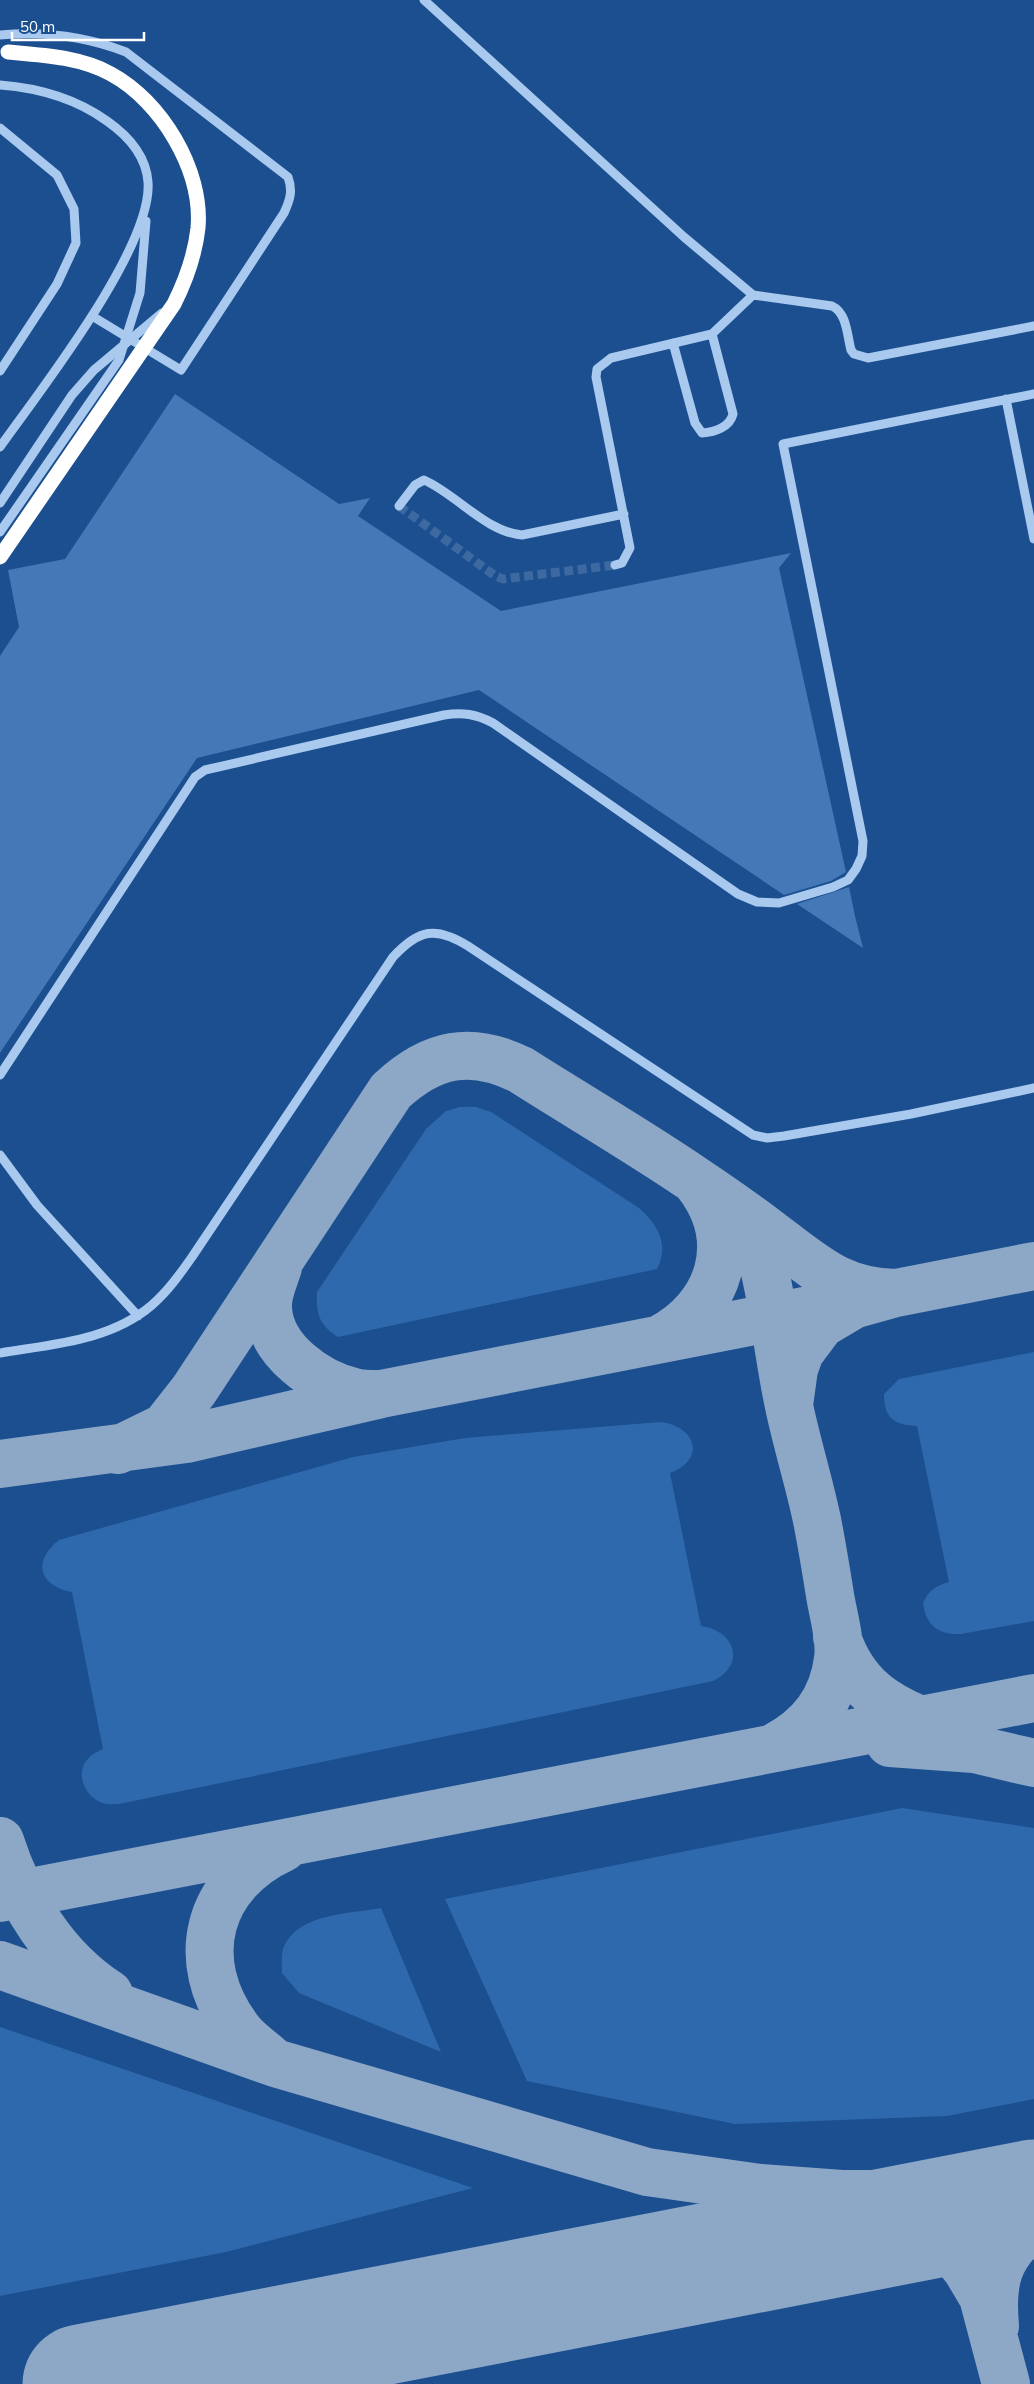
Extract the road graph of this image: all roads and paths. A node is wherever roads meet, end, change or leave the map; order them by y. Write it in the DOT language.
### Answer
graph roads {
  1 [pos="424,0"];
  2 [pos="0,36"];
  3 [pos="8,52"];
  4 [pos="0,86"];
  5 [pos="0,128"];
  6 [pos="147,207"];
  7 [pos="753,296"];
  8 [pos="174,304"];
  9 [pos="92,316"];
  10 [pos="1034,326"];
  11 [pos="712,334"];
  12 [pos="127,336"];
  13 [pos="673,343"];
  14 [pos="0,371"];
  15 [pos="1034,394"];
  16 [pos="1006,399"];
  17 [pos="0,448"];
  18 [pos="0,503"];
  19 [pos="398,506"];
  20 [pos="624,514"];
  21 [pos="0,532"];
  22 [pos="1034,538"];
  23 [pos="0,557"];
  24 [pos="615,565"];
  25 [pos="0,1075"];
  26 [pos="1034,1088"];
  27 [pos="0,1155"];
  28 [pos="138,1316"];
  29 [pos="0,1353"];
  1 -- 7 [label="street"];
  2 -- 12 [label="street"];
  3 -- 8 [label="highway, bridge"];
  4 -- 6 [label="street"];
  5 -- 14 [label="street"];
  6 -- 9 [label="street"];
  6 -- 12 [label="street"];
  7 -- 10 [label="street"];
  7 -- 11 [label="street"];
  8 -- 18 [label="street, bridge"];
  8 -- 23 [label="highway, bridge"];
  9 -- 12 [label="street"];
  9 -- 17 [label="street"];
  11 -- 13 [label="street"];
  11 -- 13 [label="street"];
  12 -- 21 [label="street"];
  13 -- 20 [label="street"];
  15 -- 16 [label="street"];
  16 -- 22 [label="street"];
  16 -- 25 [label="street"];
  19 -- 20 [label="street"];
  20 -- 24 [label="street"];
  26 -- 28 [label="street"];
  27 -- 28 [label="street"];
  28 -- 29 [label="street"];
}
